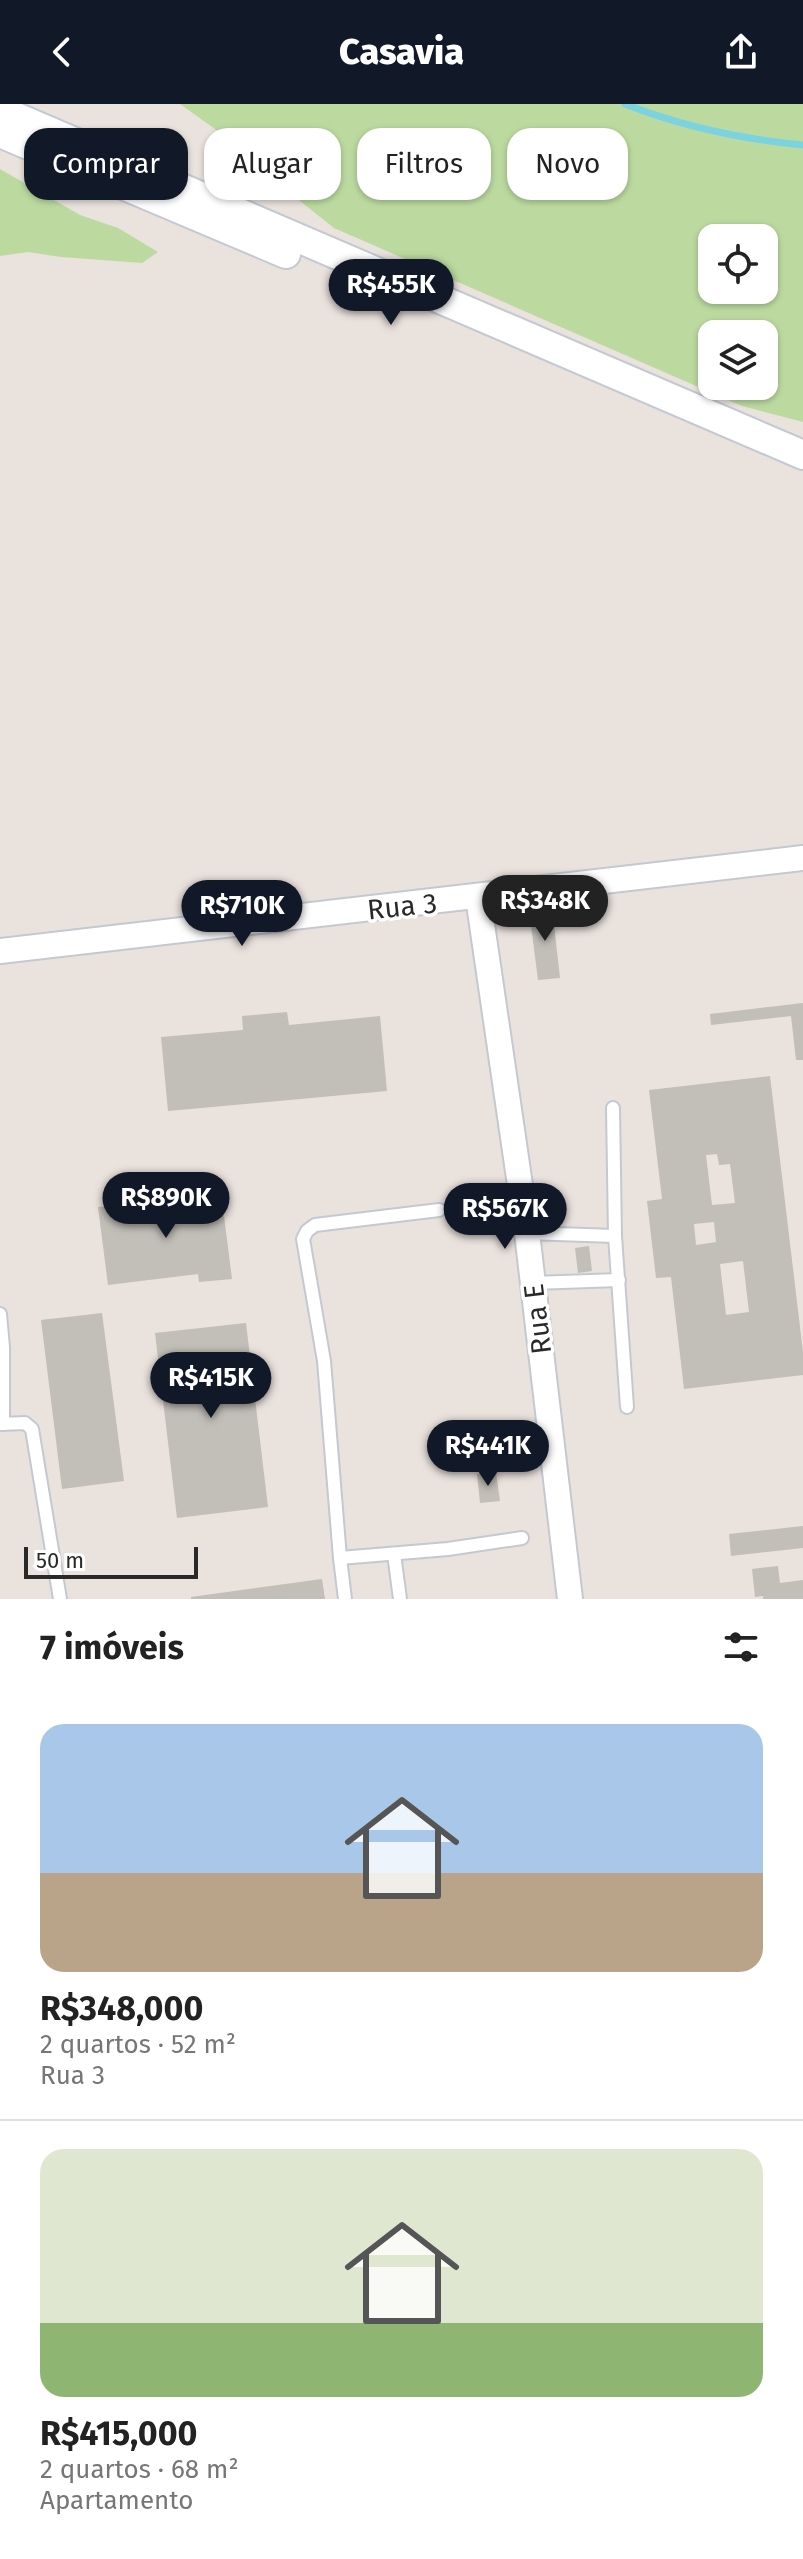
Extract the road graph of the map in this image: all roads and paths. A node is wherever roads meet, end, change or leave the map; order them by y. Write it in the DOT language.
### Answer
graph roads {
  1 [pos="0,110"];
  2 [pos="0,133"];
  3 [pos="803,455"];
  4 [pos="803,474"];
  5 [pos="803,858"];
  6 [pos="478,897"];
  7 [pos="0,951"];
  8 [pos="613,1108"];
  9 [pos="439,1210"];
  10 [pos="527,1233"];
  11 [pos="615,1236"];
  12 [pos="619,1280"];
  13 [pos="533,1283"];
  14 [pos="0,1314"];
  15 [pos="627,1407"];
  16 [pos="2,1424"];
  17 [pos="522,1538"];
  18 [pos="394,1554"];
  19 [pos="340,1558"];
  20 [pos="60,1599"];
  21 [pos="345,1599"];
  22 [pos="400,1599"];
  23 [pos="570,1599"];
  1 -- 3 [label="street"];
  2 -- 4 [label="street"];
  5 -- 6 [label="street, Rua 3"];
  6 -- 7 [label="street, Rua 3"];
  6 -- 10 [label="street, Rua E"];
  8 -- 11 [label="lane"];
  9 -- 19 [label="lane"];
  10 -- 11 [label="lane"];
  10 -- 13 [label="street, Rua E"];
  11 -- 12 [label="lane"];
  12 -- 13 [label="lane"];
  12 -- 15 [label="lane"];
  13 -- 23 [label="street, Rua E"];
  14 -- 16 [label="lane"];
  16 -- 20 [label="lane"];
  17 -- 18 [label="lane"];
  18 -- 19 [label="lane"];
  18 -- 22 [label="lane"];
  19 -- 21 [label="lane"];
}
